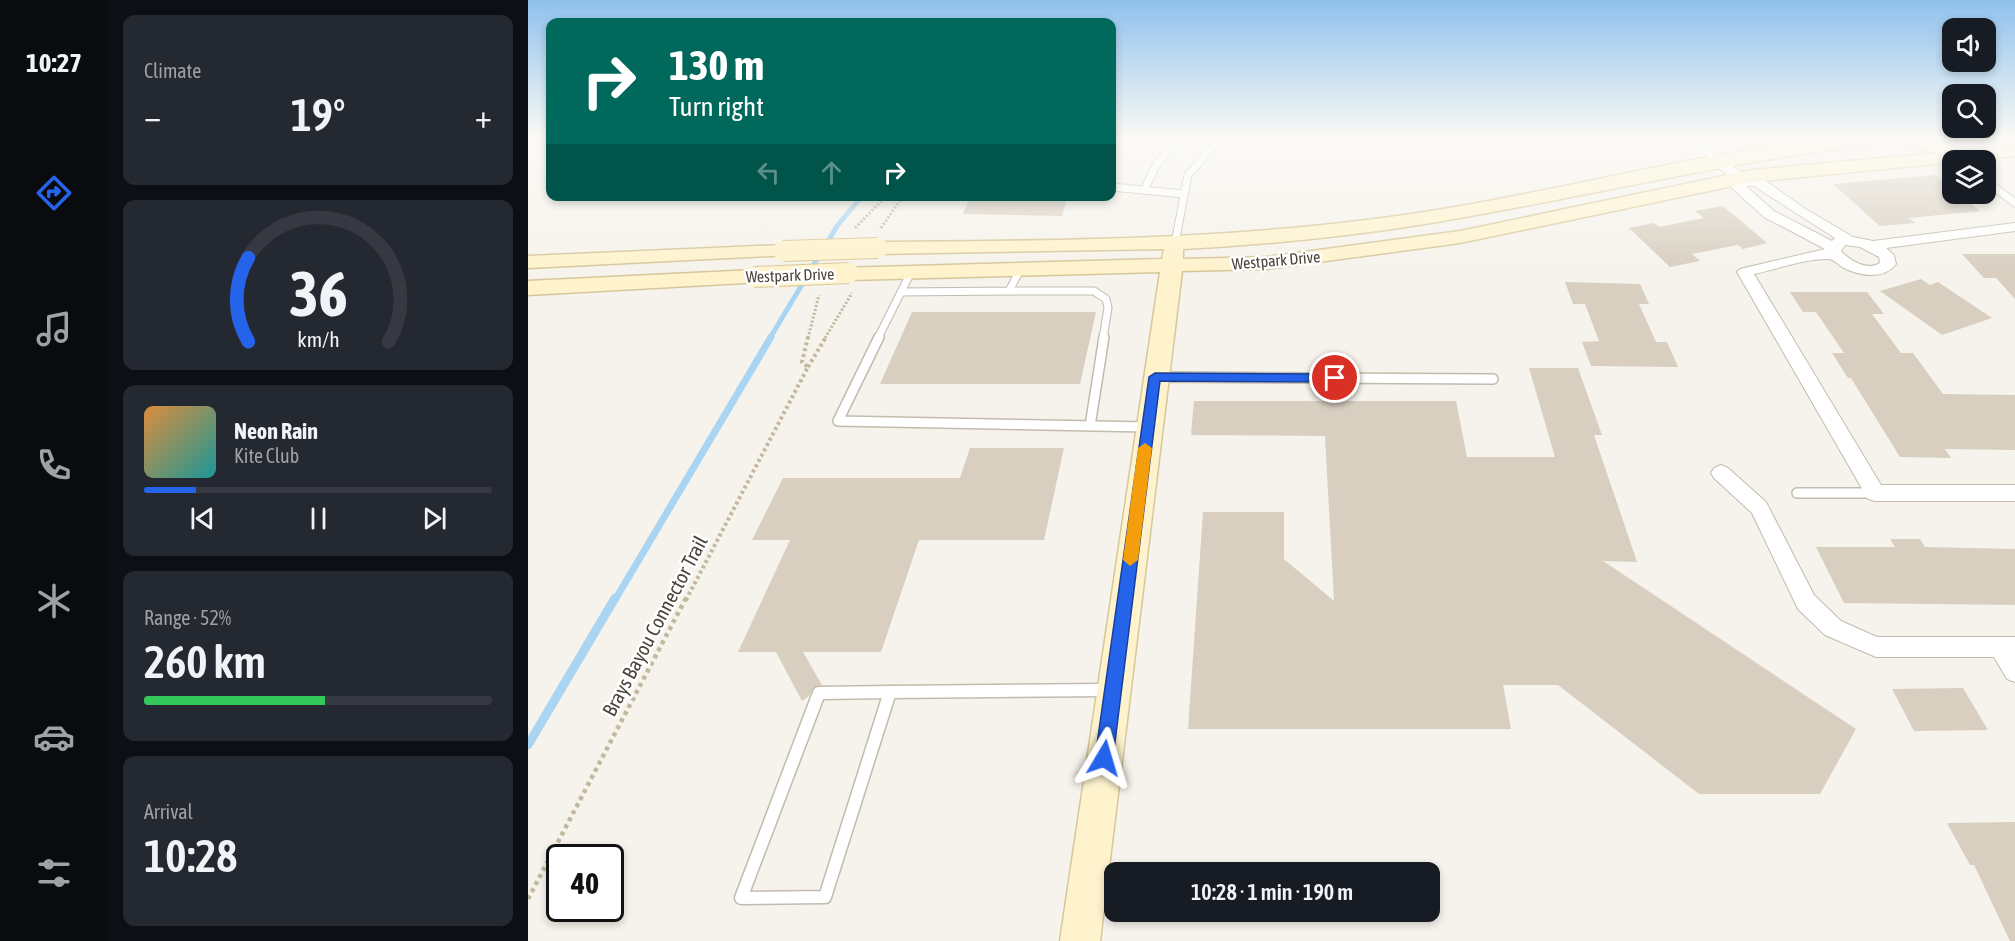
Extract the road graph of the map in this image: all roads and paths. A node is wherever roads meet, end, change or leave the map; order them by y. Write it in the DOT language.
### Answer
graph roads {
  1 [pos="1148,182"];
  2 [pos="1187,182"];
  3 [pos="1614,182"];
  4 [pos="1727,182"];
  5 [pos="1740,182"];
  6 [pos="1758,182"];
  7 [pos="1116,187"];
  8 [pos="1996,189"];
  9 [pos="1144,190"];
  10 [pos="1184,194"];
  11 [pos="1557,194"];
  12 [pos="881,201"];
  13 [pos="900,201"];
  14 [pos="2015,203"];
  15 [pos="1577,213"];
  16 [pos="1388,224"];
  17 [pos="2015,228"];
  18 [pos="849,235"];
  19 [pos="1848,240"];
  20 [pos="1401,246"];
  21 [pos="1874,246"];
  22 [pos="878,248"];
  23 [pos="1834,250"];
  24 [pos="1173,255"];
  25 [pos="528,262"];
  26 [pos="1020,270"];
  27 [pos="911,272"];
  28 [pos="856,273"];
  29 [pos="821,286"];
  30 [pos="528,288"];
  31 [pos="1009,291"];
  32 [pos="901,292"];
  33 [pos="808,367"];
  34 [pos="1155,377"];
  35 [pos="1493,379"];
  36 [pos="1090,426"];
  37 [pos="1148,427"];
  38 [pos="1721,473"];
  39 [pos="1797,493"];
  40 [pos="1875,493"];
  41 [pos="2015,493"];
  42 [pos="2008,647"];
  43 [pos="2015,671"];
  44 [pos="1113,690"];
  45 [pos="890,692"];
  46 [pos="528,899"];
  47 [pos="1080,941"];
  1 -- 9 [label="lane"];
  2 -- 10 [label="lane"];
  3 -- 11 [label="main road, Westpark Drive"];
  4 -- 15 [label="main road, Westpark Drive"];
  5 -- 23 [label="street"];
  6 -- 19 [label="street"];
  7 -- 9 [label="lane"];
  8 -- 14 [label="lane"];
  9 -- 10 [label="lane"];
  10 -- 24 [label="lane"];
  11 -- 15 [label="main road"];
  11 -- 16 [label="main road, Westpark Drive"];
  12 -- 18 [label="path"];
  13 -- 22 [label="path"];
  15 -- 20 [label="main road, Westpark Drive"];
  16 -- 20 [label="main road"];
  16 -- 24 [label="main road, Westpark Drive"];
  17 -- 21 [label="street"];
  19 -- 21 [label="street"];
  19 -- 23 [label="street"];
  20 -- 24 [label="main road, Westpark Drive"];
  21 -- 23 [label="street"];
  22 -- 24 [label="main road, Westpark Drive"];
  22 -- 25 [label="main road, Westpark Drive, bridge"];
  23 -- 40 [label="street"];
  24 -- 26 [label="main road, Westpark Drive"];
  24 -- 34 [label="main road"];
  26 -- 27 [label="main road, Westpark Drive"];
  26 -- 31 [label="lane"];
  27 -- 28 [label="main road, Westpark Drive"];
  27 -- 32 [label="lane"];
  28 -- 30 [label="main road, Westpark Drive, bridge"];
  28 -- 33 [label="path, Brays Bayou Connector Trail"];
  29 -- 33 [label="path, Brays Bayou Connector Trail"];
  31 -- 32 [label="lane"];
  31 -- 36 [label="lane"];
  32 -- 36 [label="lane"];
  33 -- 46 [label="path, Brays Bayou Connector Trail"];
  34 -- 35 [label="lane"];
  34 -- 37 [label="main road"];
  36 -- 37 [label="lane"];
  37 -- 44 [label="main road"];
  38 -- 42 [label="street"];
  39 -- 40 [label="lane"];
  40 -- 41 [label="street"];
  42 -- 43 [label="street"];
  44 -- 45 [label="lane"];
  44 -- 47 [label="main road"];
  45 -- 45 [label="lane"];
}
